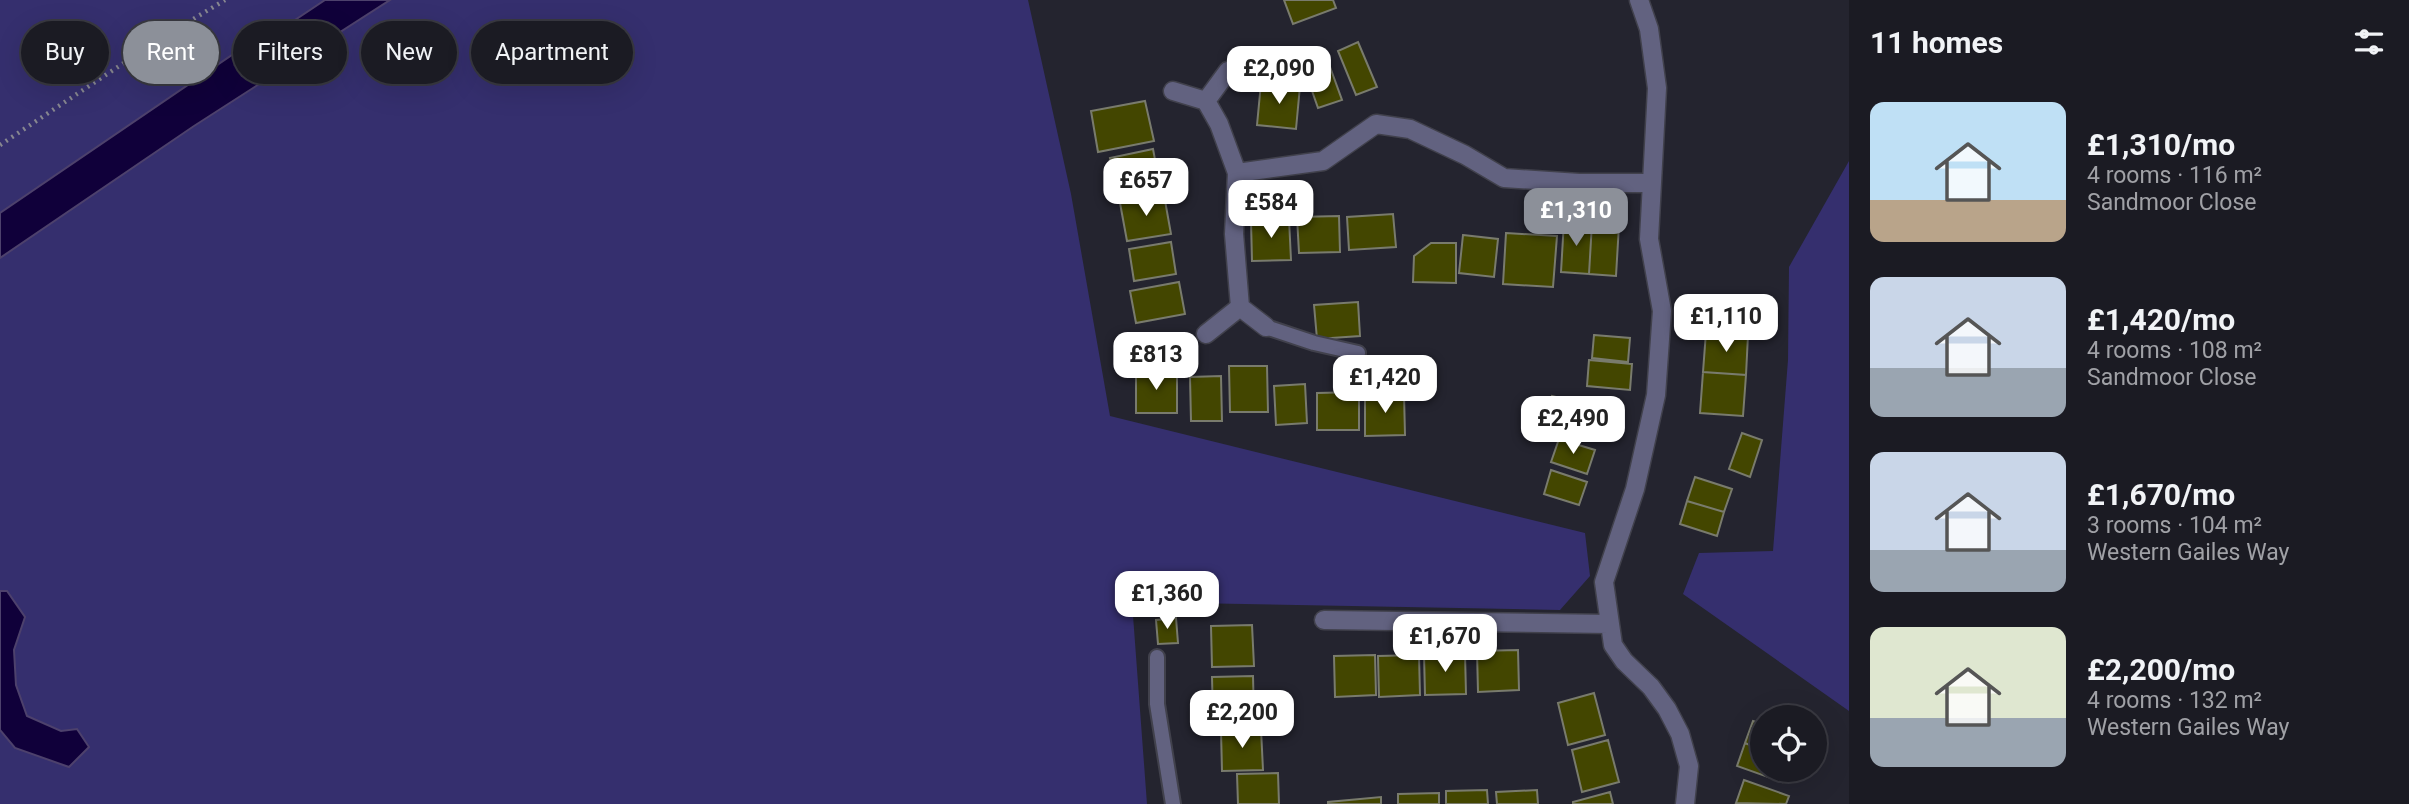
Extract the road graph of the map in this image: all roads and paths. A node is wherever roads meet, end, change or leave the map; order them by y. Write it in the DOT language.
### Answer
graph roads {
  1 [pos="225,0"];
  2 [pos="1639,0"];
  3 [pos="1228,71"];
  4 [pos="1172,91"];
  5 [pos="1206,101"];
  6 [pos="0,145"];
  7 [pos="1237,173"];
  8 [pos="1651,183"];
  9 [pos="1240,307"];
  10 [pos="1266,327"];
  11 [pos="1206,334"];
  12 [pos="1358,354"];
  13 [pos="1324,620"];
  14 [pos="1609,624"];
  15 [pos="1157,657"];
  16 [pos="1173,804"];
  17 [pos="1685,804"];
  1 -- 6 [label="path"];
  2 -- 8 [label="street"];
  3 -- 5 [label="street"];
  4 -- 5 [label="street"];
  5 -- 7 [label="street"];
  7 -- 8 [label="street"];
  7 -- 9 [label="street"];
  8 -- 14 [label="street"];
  9 -- 10 [label="street"];
  9 -- 11 [label="street"];
  10 -- 12 [label="lane"];
  13 -- 14 [label="street"];
  14 -- 17 [label="street"];
  15 -- 16 [label="lane"];
}
